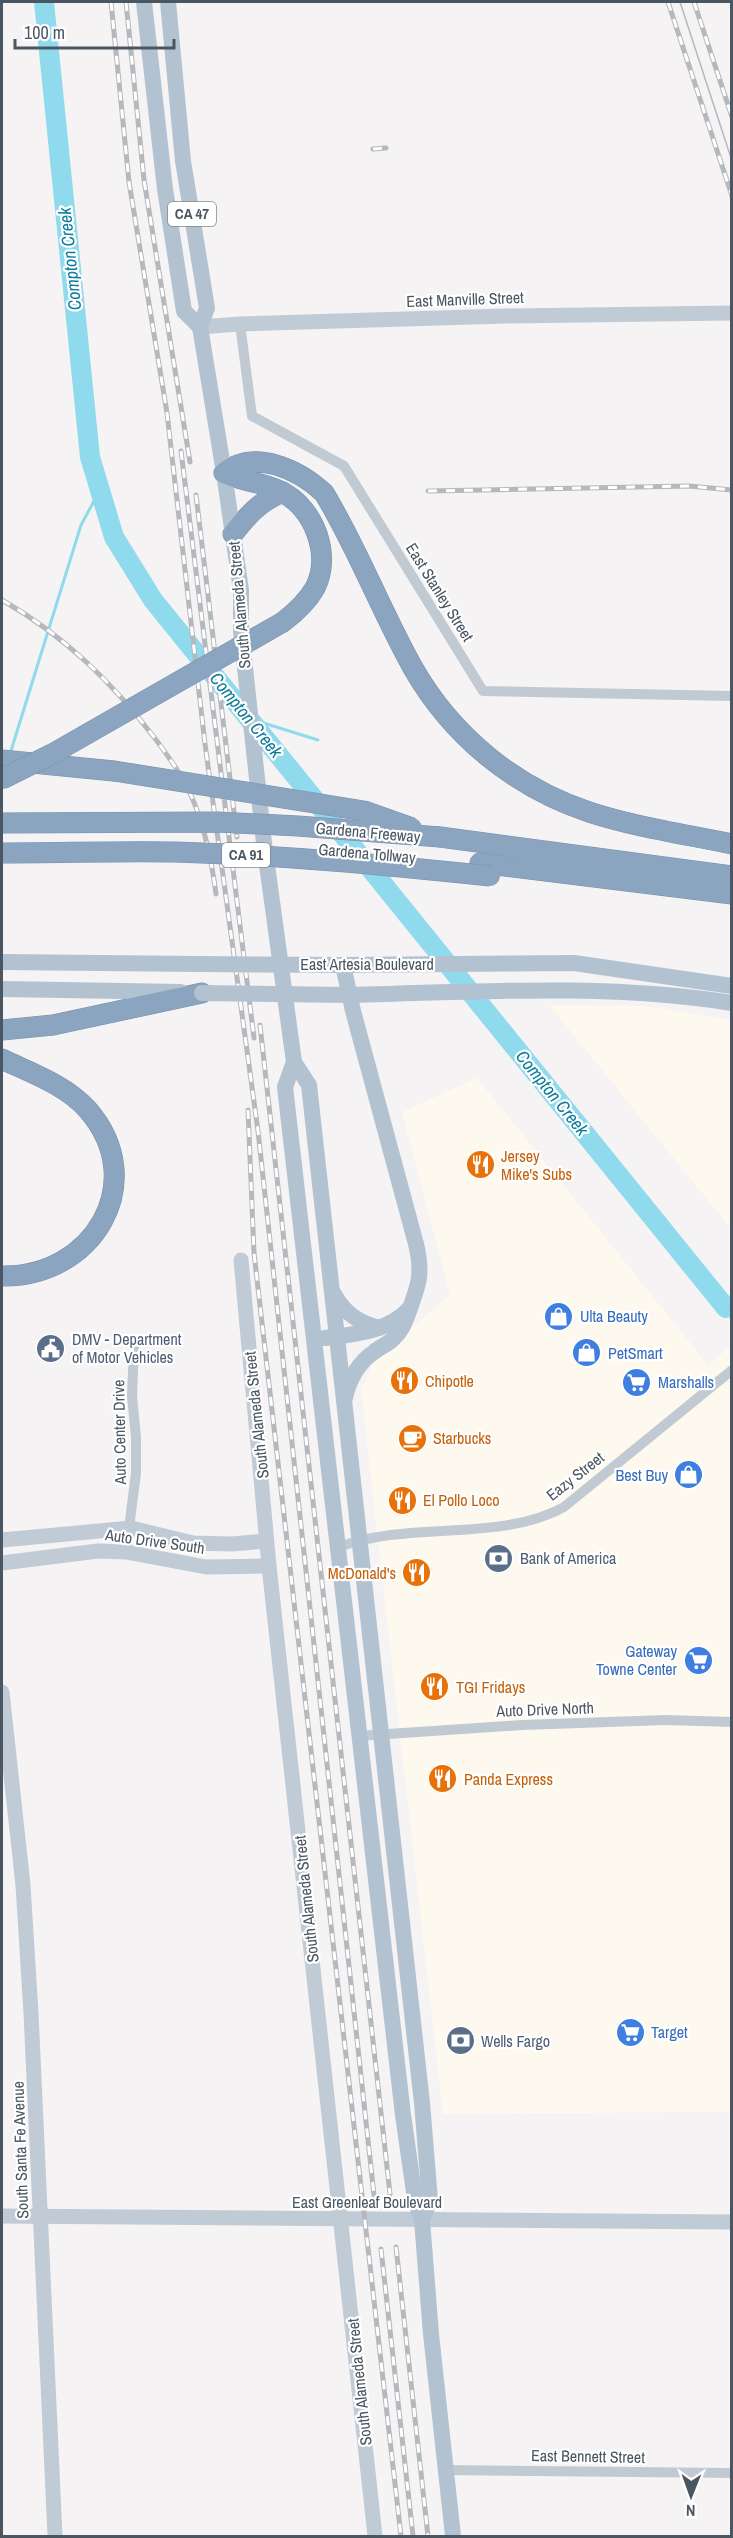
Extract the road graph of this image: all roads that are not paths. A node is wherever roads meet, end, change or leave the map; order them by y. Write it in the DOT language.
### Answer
graph roads {
  1 [pos="144,2"];
  2 [pos="168,2"];
  3 [pos="732,313"];
  4 [pos="240,324"];
  5 [pos="200,327"];
  6 [pos="224,473"];
  7 [pos="283,492"];
  8 [pos="233,534"];
  9 [pos="732,696"];
  10 [pos="2,760"];
  11 [pos="2,779"];
  12 [pos="2,823"];
  13 [pos="440,837"];
  14 [pos="2,842"];
  15 [pos="732,844"];
  16 [pos="2,853"];
  17 [pos="595,858"];
  18 [pos="485,869"];
  19 [pos="732,876"];
  20 [pos="732,886"];
  21 [pos="732,894"];
  22 [pos="732,907"];
  23 [pos="2,962"];
  24 [pos="343,965"];
  25 [pos="687,979"];
  26 [pos="732,986"];
  27 [pos="2,989"];
  28 [pos="202,993"];
  29 [pos="686,996"];
  30 [pos="351,1002"];
  31 [pos="732,1003"];
  32 [pos="2,1030"];
  33 [pos="2,1059"];
  34 [pos="294,1062"];
  35 [pos="241,1260"];
  36 [pos="2,1276"];
  37 [pos="331,1287"];
  38 [pos="410,1308"];
  39 [pos="379,1328"];
  40 [pos="336,1336"];
  41 [pos="314,1340"];
  42 [pos="134,1347"];
  43 [pos="732,1370"];
  44 [pos="344,1405"];
  45 [pos="131,1528"];
  46 [pos="358,1539"];
  47 [pos="2,1540"];
  48 [pos="267,1541"];
  49 [pos="337,1548"];
  50 [pos="126,1552"];
  51 [pos="2,1563"];
  52 [pos="269,1566"];
  53 [pos="2,1692"];
  54 [pos="732,1722"];
  55 [pos="380,1735"];
  56 [pos="359,1736"];
  57 [pos="2,2216"];
  58 [pos="40,2216"];
  59 [pos="342,2220"];
  60 [pos="422,2220"];
  61 [pos="732,2222"];
  62 [pos="445,2470"];
  63 [pos="732,2473"];
  64 [pos="55,2536"];
  65 [pos="375,2536"];
  66 [pos="453,2536"];
  1 -- 5 [label="main road, South Alameda Street / CA 47"];
  2 -- 5 [label="main road, South Alameda Street / CA 47"];
  3 -- 4 [label="street, East Manville Street"];
  4 -- 5 [label="street, East Manville Street"];
  4 -- 9 [label="street, East Stanley Street"];
  5 -- 6 [label="main road, South Alameda Street / CA 47"];
  6 -- 7 [label="highway"];
  6 -- 8 [label="main road, South Alameda Street"];
  6 -- 15 [label="highway"];
  7 -- 8 [label="highway"];
  7 -- 11 [label="highway, bridge"];
  8 -- 34 [label="main road, South Alameda Street, bridge"];
  10 -- 13 [label="highway, bridge"];
  12 -- 13 [label="highway, Gardena Freeway / CA 91, bridge"];
  13 -- 17 [label="highway, Gardena Freeway / CA 91"];
  14 -- 18 [label="highway, Gardena Tollway"];
  16 -- 18 [label="highway, Gardena Freeway / CA 91, bridge"];
  17 -- 19 [label="highway, Gardena Freeway / CA 91"];
  17 -- 20 [label="highway"];
  18 -- 21 [label="highway, Gardena Tollway"];
  18 -- 22 [label="highway, Gardena Freeway / CA 91"];
  23 -- 24 [label="main road, East Artesia Boulevard, bridge"];
  24 -- 25 [label="main road, East Artesia Boulevard"];
  24 -- 30 [label="main road"];
  25 -- 26 [label="main road, East Artesia Boulevard"];
  25 -- 29 [label="main road"];
  27 -- 28 [label="main road, East Artesia Boulevard"];
  28 -- 30 [label="main road, East Artesia Boulevard, bridge"];
  28 -- 32 [label="highway"];
  29 -- 30 [label="main road, East Artesia Boulevard"];
  29 -- 31 [label="main road, East Artesia Boulevard"];
  30 -- 38 [label="main road"];
  33 -- 36 [label="highway"];
  34 -- 37 [label="main road, South Alameda Street"];
  34 -- 41 [label="main road, South Alameda Street"];
  35 -- 48 [label="street, South Alameda Street"];
  37 -- 39 [label="main road"];
  37 -- 40 [label="main road, South Alameda Street"];
  38 -- 39 [label="main road"];
  38 -- 44 [label="main road"];
  39 -- 40 [label="main road"];
  40 -- 41 [label="main road"];
  40 -- 44 [label="main road, South Alameda Street"];
  41 -- 49 [label="main road, South Alameda Street"];
  42 -- 45 [label="street, Auto Center Drive"];
  43 -- 46 [label="street, Eazy Street"];
  44 -- 46 [label="main road, South Alameda Street"];
  45 -- 47 [label="street, Auto Drive South"];
  45 -- 48 [label="street, Auto Drive South"];
  45 -- 50 [label="street, Auto Center Drive"];
  46 -- 49 [label="street, Eazy Street"];
  46 -- 55 [label="main road, South Alameda Street"];
  48 -- 52 [label="street, South Alameda Street"];
  49 -- 56 [label="main road, South Alameda Street"];
  50 -- 51 [label="street, Auto Drive South"];
  50 -- 52 [label="street, Auto Drive South"];
  52 -- 59 [label="street, South Alameda Street"];
  53 -- 58 [label="street, South Santa Fe Avenue"];
  54 -- 55 [label="street, Auto Drive North"];
  55 -- 56 [label="street, Auto Drive North"];
  55 -- 60 [label="main road, South Alameda Street"];
  56 -- 60 [label="main road, South Alameda Street"];
  57 -- 58 [label="street, East Greenleaf Boulevard"];
  58 -- 59 [label="street, East Greenleaf Boulevard"];
  58 -- 64 [label="street, South Santa Fe Avenue"];
  59 -- 60 [label="street, East Greenleaf Boulevard"];
  59 -- 65 [label="street, South Alameda Street"];
  60 -- 61 [label="street, East Greenleaf Boulevard"];
  60 -- 62 [label="main road, South Alameda Street"];
  62 -- 63 [label="street, East Bennett Street"];
  62 -- 66 [label="main road, South Alameda Street"];
}
